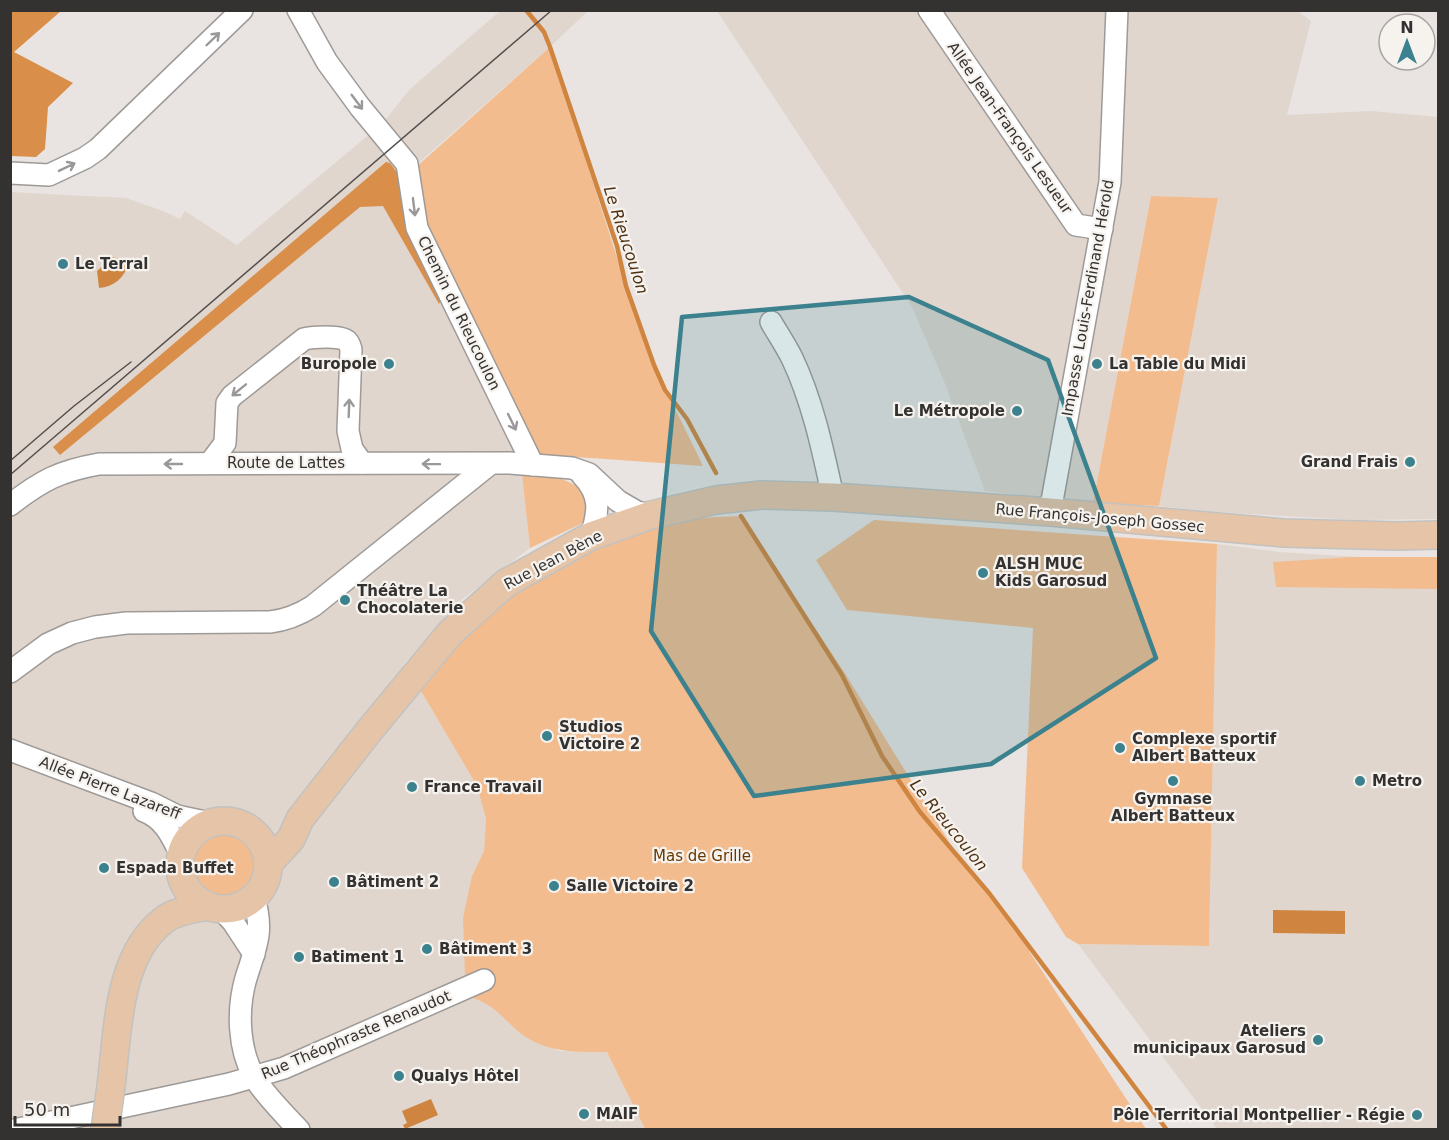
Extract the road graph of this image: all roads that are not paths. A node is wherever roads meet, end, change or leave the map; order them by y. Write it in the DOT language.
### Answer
graph roads {
  1 [pos="242,10"];
  2 [pos="298,10"];
  3 [pos="929,10"];
  4 [pos="1117,10"];
  5 [pos="10,173"];
  6 [pos="1102,229"];
  7 [pos="771,322"];
  8 [pos="210,463"];
  9 [pos="362,463"];
  10 [pos="489,464"];
  11 [pos="533,465"];
  12 [pos="572,468"];
  13 [pos="762,495"];
  14 [pos="833,497"];
  15 [pos="10,505"];
  16 [pos="1050,512"];
  17 [pos="651,515"];
  18 [pos="1438,535"];
  19 [pos="591,536"];
  20 [pos="10,672"];
  21 [pos="10,750"];
  22 [pos="10,763"];
  23 [pos="123,798"];
  24 [pos="300,819"];
  25 [pos="210,823"];
  26 [pos="253,831"];
  27 [pos="268,864"];
  28 [pos="181,867"];
  29 [pos="254,897"];
  30 [pos="214,907"];
  31 [pos="166,918"];
  32 [pos="254,954"];
  33 [pos="484,980"];
  34 [pos="254,1077"];
  35 [pos="14,1130"];
  36 [pos="105,1130"];
  37 [pos="299,1130"];
  5 -- 1 [label="street, one-way"];
  2 -- 11 [label="street, Chemin du Rieucoulon, one-way"];
  3 -- 6 [label="street, Allée Jean-François Lesueur"];
  4 -- 6 [label="street, Impasse Louis-Ferdinand Hérold"];
  6 -- 16 [label="street, Impasse Louis-Ferdinand Hérold"];
  7 -- 14 [label="street"];
  8 -- 9 [label="street, Route de Lattes"];
  9 -- 8 [label="street, one-way"];
  8 -- 15 [label="street, Route de Lattes, one-way"];
  10 -- 9 [label="street, Route de Lattes, one-way"];
  10 -- 11 [label="street, Route de Lattes"];
  10 -- 20 [label="street"];
  11 -- 12 [label="street, Route de Lattes"];
  12 -- 17 [label="street, Route de Lattes"];
  12 -- 19 [label="street"];
  13 -- 14 [label="main road, Rue François-Joseph Gossec"];
  13 -- 17 [label="main road, Rue Jean Bène"];
  14 -- 16 [label="main road, Rue François-Joseph Gossec"];
  16 -- 18 [label="main road, Rue François-Joseph Gossec"];
  17 -- 19 [label="main road, Rue Jean Bène"];
  19 -- 24 [label="main road, Rue Jean Bène"];
  21 -- 23 [label="street, Allée Pierre Lazareff"];
  22 -- 23 [label="street, Allée Pierre Lazareff"];
  23 -- 25 [label="street, Allée Pierre Lazareff"];
  23 -- 28 [label="street, Allée Pierre Lazareff"];
  24 -- 26 [label="main road"];
  24 -- 27 [label="main road, Rue Jean Bène"];
  25 -- 26 [label="main road"];
  25 -- 28 [label="main road"];
  26 -- 27 [label="main road"];
  27 -- 29 [label="main road"];
  28 -- 30 [label="main road"];
  28 -- 31 [label="main road"];
  29 -- 30 [label="main road"];
  29 -- 32 [label="street"];
  30 -- 31 [label="main road"];
  30 -- 32 [label="street"];
  31 -- 36 [label="main road, bridge"];
  32 -- 34 [label="street"];
  33 -- 34 [label="street, Rue Théophraste Renaudot"];
  34 -- 35 [label="street, Rue Théophraste Renaudot"];
  34 -- 37 [label="street"];
}
